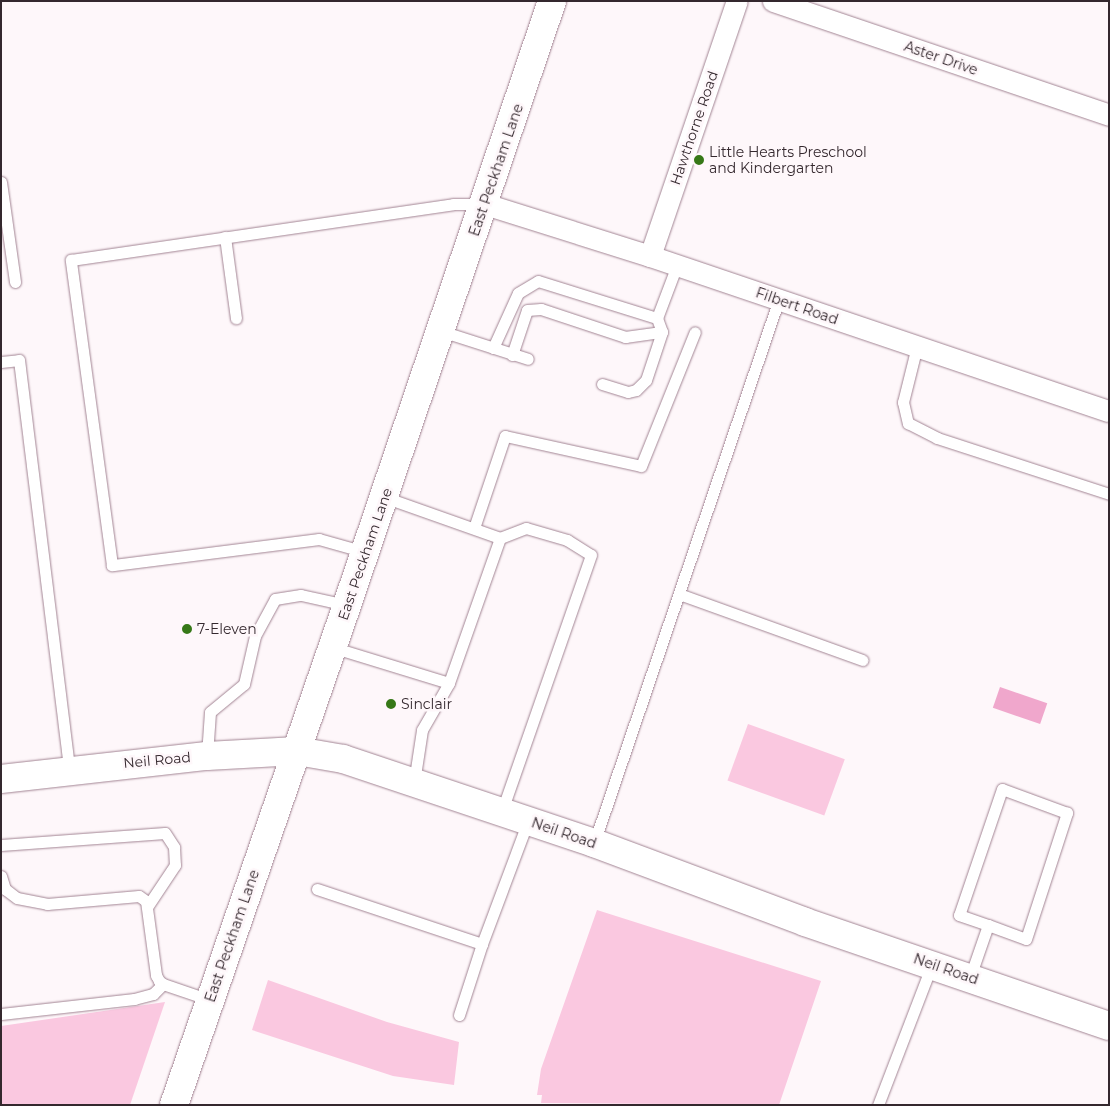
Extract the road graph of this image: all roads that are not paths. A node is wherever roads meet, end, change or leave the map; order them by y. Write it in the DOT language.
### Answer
graph roads {
  1 [pos="552,1"];
  2 [pos="737,1"];
  3 [pos="773,1"];
  4 [pos="1109,115"];
  5 [pos="1,182"];
  6 [pos="485,204"];
  7 [pos="226,237"];
  8 [pos="650,256"];
  9 [pos="676,265"];
  10 [pos="15,282"];
  11 [pos="778,299"];
  12 [pos="236,318"];
  13 [pos="657,318"];
  14 [pos="441,331"];
  15 [pos="662,332"];
  16 [pos="695,332"];
  17 [pos="917,346"];
  18 [pos="493,348"];
  19 [pos="512,354"];
  20 [pos="528,359"];
  21 [pos="1,362"];
  22 [pos="602,384"];
  23 [pos="1109,411"];
  24 [pos="1109,494"];
  25 [pos="384,497"];
  26 [pos="474,528"];
  27 [pos="500,538"];
  28 [pos="365,552"];
  29 [pos="679,594"];
  30 [pos="347,605"];
  31 [pos="332,647"];
  32 [pos="862,660"];
  33 [pos="449,683"];
  34 [pos="297,751"];
  35 [pos="208,756"];
  36 [pos="69,770"];
  37 [pos="1,779"];
  38 [pos="414,782"];
  39 [pos="502,811"];
  40 [pos="528,821"];
  41 [pos="594,843"];
  42 [pos="1,845"];
  43 [pos="1,876"];
  44 [pos="317,889"];
  45 [pos="147,906"];
  46 [pos="988,926"];
  47 [pos="482,944"];
  48 [pos="932,964"];
  49 [pos="970,977"];
  50 [pos="163,984"];
  51 [pos="210,1000"];
  52 [pos="1,1014"];
  53 [pos="459,1015"];
  54 [pos="1109,1026"];
  55 [pos="174,1105"];
  56 [pos="878,1105"];
  1 -- 6 [label="street, East Peckham Lane"];
  2 -- 8 [label="street, Hawthorne Road"];
  3 -- 4 [label="street, Aster Drive"];
  5 -- 10 [label="lane"];
  6 -- 7 [label="lane"];
  6 -- 8 [label="street, Filbert Road"];
  6 -- 14 [label="street, East Peckham Lane"];
  7 -- 12 [label="lane"];
  7 -- 28 [label="lane"];
  8 -- 9 [label="street, Filbert Road"];
  9 -- 11 [label="street, Filbert Road"];
  9 -- 13 [label="lane"];
  11 -- 17 [label="street, Filbert Road"];
  11 -- 29 [label="lane"];
  13 -- 15 [label="lane"];
  13 -- 18 [label="lane"];
  14 -- 18 [label="lane"];
  14 -- 25 [label="street, East Peckham Lane"];
  15 -- 19 [label="lane"];
  15 -- 22 [label="lane"];
  16 -- 26 [label="lane"];
  17 -- 23 [label="street, Filbert Road"];
  17 -- 24 [label="lane"];
  18 -- 19 [label="lane"];
  19 -- 20 [label="lane"];
  21 -- 36 [label="lane"];
  25 -- 26 [label="lane"];
  25 -- 28 [label="street, East Peckham Lane"];
  26 -- 27 [label="lane"];
  27 -- 33 [label="lane"];
  27 -- 39 [label="lane"];
  28 -- 30 [label="street, East Peckham Lane"];
  29 -- 32 [label="lane"];
  29 -- 41 [label="lane"];
  30 -- 31 [label="street, East Peckham Lane"];
  30 -- 35 [label="lane"];
  31 -- 33 [label="lane"];
  31 -- 34 [label="street, East Peckham Lane"];
  33 -- 38 [label="lane"];
  34 -- 35 [label="street, Neil Road"];
  34 -- 38 [label="street, Neil Road"];
  34 -- 51 [label="street, East Peckham Lane"];
  35 -- 36 [label="street, Neil Road"];
  36 -- 37 [label="street, Neil Road"];
  38 -- 39 [label="street, Neil Road"];
  39 -- 40 [label="street, Neil Road"];
  40 -- 41 [label="street, Neil Road"];
  40 -- 47 [label="lane"];
  41 -- 48 [label="street, Neil Road"];
  42 -- 45 [label="lane"];
  43 -- 45 [label="lane"];
  44 -- 47 [label="lane"];
  45 -- 50 [label="lane"];
  46 -- 46 [label="lane"];
  46 -- 49 [label="lane"];
  47 -- 53 [label="lane"];
  48 -- 49 [label="street, Neil Road"];
  48 -- 56 [label="lane"];
  49 -- 54 [label="street, Neil Road"];
  50 -- 51 [label="lane"];
  50 -- 52 [label="lane"];
  51 -- 55 [label="street, East Peckham Lane"];
}
